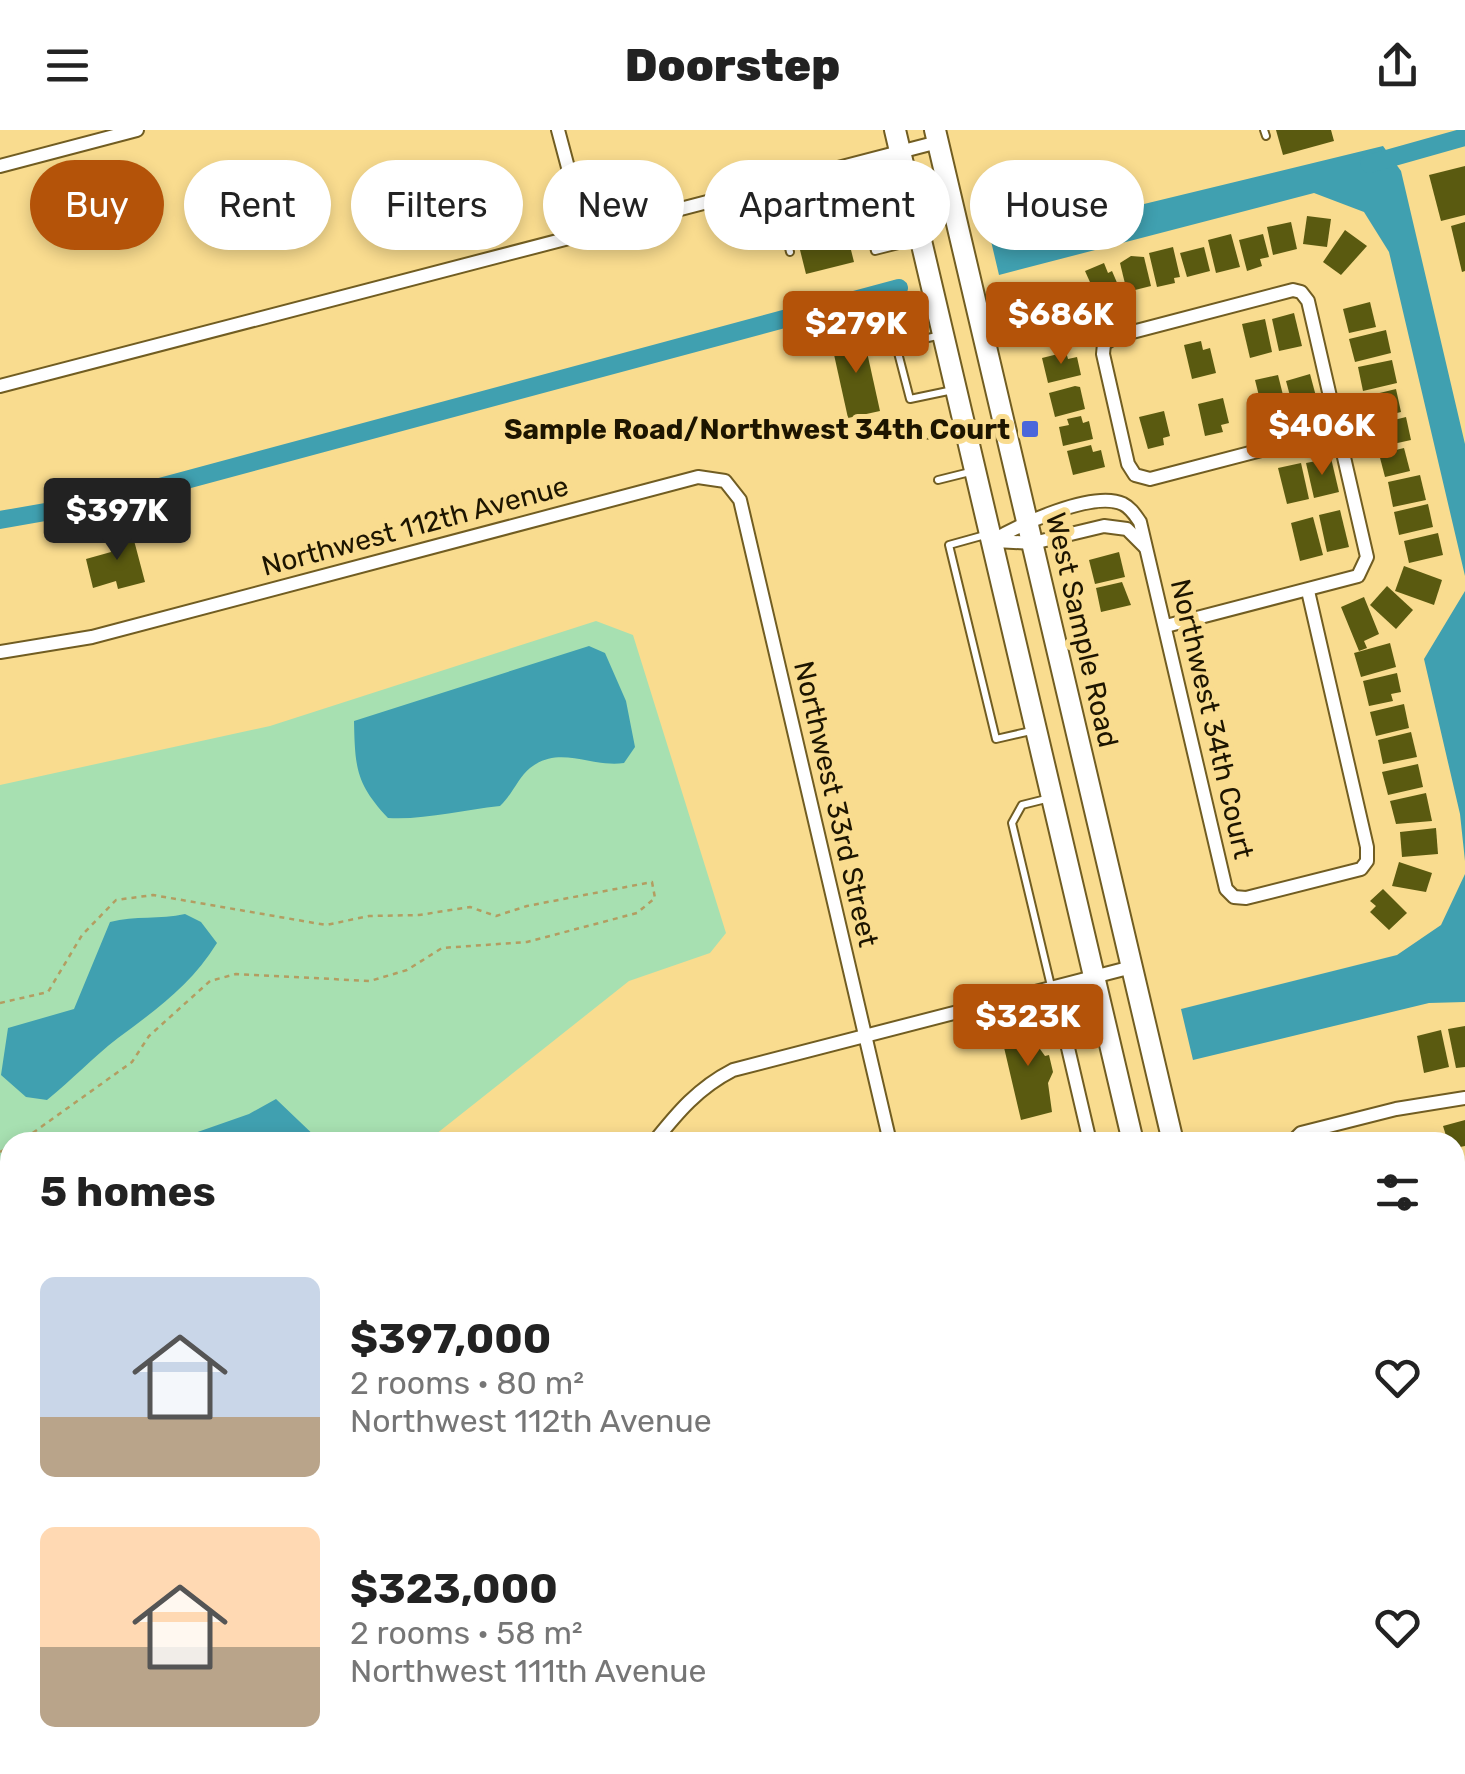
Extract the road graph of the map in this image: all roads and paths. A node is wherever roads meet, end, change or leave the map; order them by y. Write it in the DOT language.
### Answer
graph roads {
  1 [pos="137,130"];
  2 [pos="558,130"];
  3 [pos="936,136"];
  4 [pos="898,140"];
  5 [pos="566,160"];
  6 [pos="843,160"];
  7 [pos="0,166"];
  8 [pos="543,246"];
  9 [pos="923,250"];
  10 [pos="944,334"];
  11 [pos="0,386"];
  12 [pos="956,390"];
  13 [pos="965,426"];
  14 [pos="1338,430"];
  15 [pos="925,436"];
  16 [pos="976,471"];
  17 [pos="938,480"];
  18 [pos="725,481"];
  19 [pos="1028,520"];
  20 [pos="992,537"];
  21 [pos="1033,543"];
  22 [pos="1146,549"];
  23 [pos="1308,591"];
  24 [pos="1166,626"];
  25 [pos="0,652"];
  26 [pos="1036,730"];
  27 [pos="1052,798"];
  28 [pos="1132,968"];
  29 [pos="1094,976"];
  30 [pos="1052,987"];
  31 [pos="0,1003"];
  32 [pos="1062,1018"];
  33 [pos="864,1034"];
  34 [pos="1465,1098"];
  35 [pos="34,1132"];
  36 [pos="662,1132"];
  37 [pos="888,1132"];
  38 [pos="1088,1132"];
  39 [pos="1131,1132"];
  40 [pos="1171,1132"];
  41 [pos="1301,1132"];
  1 -- 7 [label="street"];
  2 -- 5 [label="street"];
  3 -- 4 [label="street"];
  3 -- 19 [label="main road, West Sample Road"];
  4 -- 6 [label="street"];
  8 -- 11 [label="street"];
  9 -- 10 [label="main road"];
  10 -- 12 [label="main road"];
  10 -- 12 [label="lane"];
  12 -- 13 [label="main road"];
  13 -- 15 [label="lane"];
  13 -- 16 [label="main road"];
  14 -- 14 [label="street"];
  14 -- 23 [label="street"];
  16 -- 17 [label="lane"];
  16 -- 20 [label="main road"];
  18 -- 25 [label="street, Northwest 112th Avenue"];
  18 -- 33 [label="street, Northwest 33rd Street"];
  19 -- 20 [label="street, Northwest 34th Court"];
  19 -- 21 [label="main road, West Sample Road"];
  19 -- 22 [label="street, Northwest 34th Court"];
  20 -- 21 [label="street, Northwest 34th Court"];
  20 -- 26 [label="main road"];
  20 -- 26 [label="lane"];
  21 -- 22 [label="street, Northwest 34th Court"];
  21 -- 28 [label="main road, West Sample Road"];
  22 -- 24 [label="street, Northwest 34th Court"];
  23 -- 24 [label="street"];
  23 -- 24 [label="street, Northwest 34th Court"];
  26 -- 27 [label="main road"];
  27 -- 29 [label="main road"];
  27 -- 30 [label="lane"];
  28 -- 29 [label="street"];
  28 -- 40 [label="main road, West Sample Road"];
  29 -- 30 [label="street"];
  29 -- 39 [label="main road"];
  30 -- 33 [label="street"];
  31 -- 35 [label="path"];
  32 -- 38 [label="street"];
  33 -- 36 [label="street"];
  33 -- 37 [label="street, Northwest 33rd Street"];
  34 -- 41 [label="street"];
}
